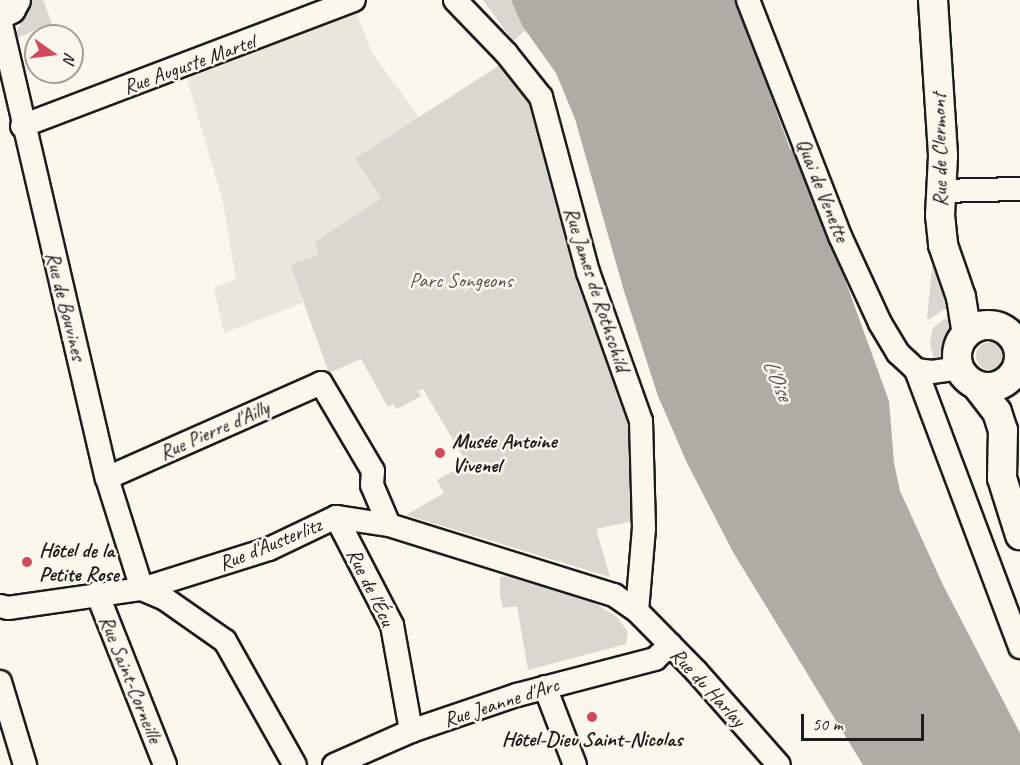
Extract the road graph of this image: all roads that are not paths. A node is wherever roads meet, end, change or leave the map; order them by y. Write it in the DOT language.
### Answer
graph roads {
  1 [pos="16,0"];
  2 [pos="354,0"];
  3 [pos="455,0"];
  4 [pos="748,0"];
  5 [pos="933,0"];
  6 [pos="0,15"];
  7 [pos="0,20"];
  8 [pos="22,126"];
  9 [pos="1020,189"];
  10 [pos="941,191"];
  11 [pos="1005,349"];
  12 [pos="916,370"];
  13 [pos="967,376"];
  14 [pos="1020,462"];
  15 [pos="107,477"];
  16 [pos="336,517"];
  17 [pos="389,525"];
  18 [pos="1020,535"];
  19 [pos="142,589"];
  20 [pos="97,593"];
  21 [pos="3,610"];
  22 [pos="637,611"];
  23 [pos="669,645"];
  24 [pos="1020,647"];
  25 [pos="0,682"];
  26 [pos="545,687"];
  27 [pos="411,731"];
  28 [pos="26,765"];
  29 [pos="165,765"];
  30 [pos="295,765"];
  31 [pos="334,765"];
  32 [pos="575,765"];
  33 [pos="779,765"];
  1 -- 6 [label="main road"];
  2 -- 8 [label="street, Rue Auguste Martel"];
  3 -- 22 [label="street, Rue James de Rothschild"];
  4 -- 12 [label="street, Quai de Venette"];
  5 -- 10 [label="main road, Rue de Clermont"];
  7 -- 8 [label="street, Rue de Bouvines"];
  8 -- 15 [label="street, Rue de Bouvines"];
  9 -- 10 [label="street"];
  10 -- 11 [label="main road, Rue de Clermont"];
  11 -- 13 [label="main road"];
  11 -- 13 [label="main road"];
  11 -- 14 [label="main road, Rue de Clermont"];
  12 -- 13 [label="street"];
  12 -- 24 [label="street, Quai de Venette"];
  13 -- 18 [label="main road"];
  15 -- 17 [label="street, Rue Pierre d'Ailly"];
  15 -- 19 [label="street, Rue de Bouvines"];
  16 -- 17 [label="street, Rue d'Austerlitz"];
  16 -- 19 [label="street, Rue d'Austerlitz"];
  16 -- 27 [label="street, Rue de l'Écu"];
  17 -- 22 [label="street, Rue d'Austerlitz"];
  19 -- 20 [label="street, Rue d'Austerlitz"];
  19 -- 30 [label="street"];
  20 -- 21 [label="street, Rue d'Austerlitz"];
  20 -- 29 [label="street, Rue Saint-Corneille"];
  22 -- 23 [label="street, Rue du Harlay"];
  23 -- 26 [label="street, Rue Jeanne d'Arc"];
  23 -- 33 [label="street, Rue du Harlay"];
  25 -- 28 [label="street"];
  26 -- 27 [label="street, Rue Jeanne d'Arc"];
  26 -- 32 [label="street"];
  27 -- 31 [label="street, Rue Jeanne d'Arc"];
}
